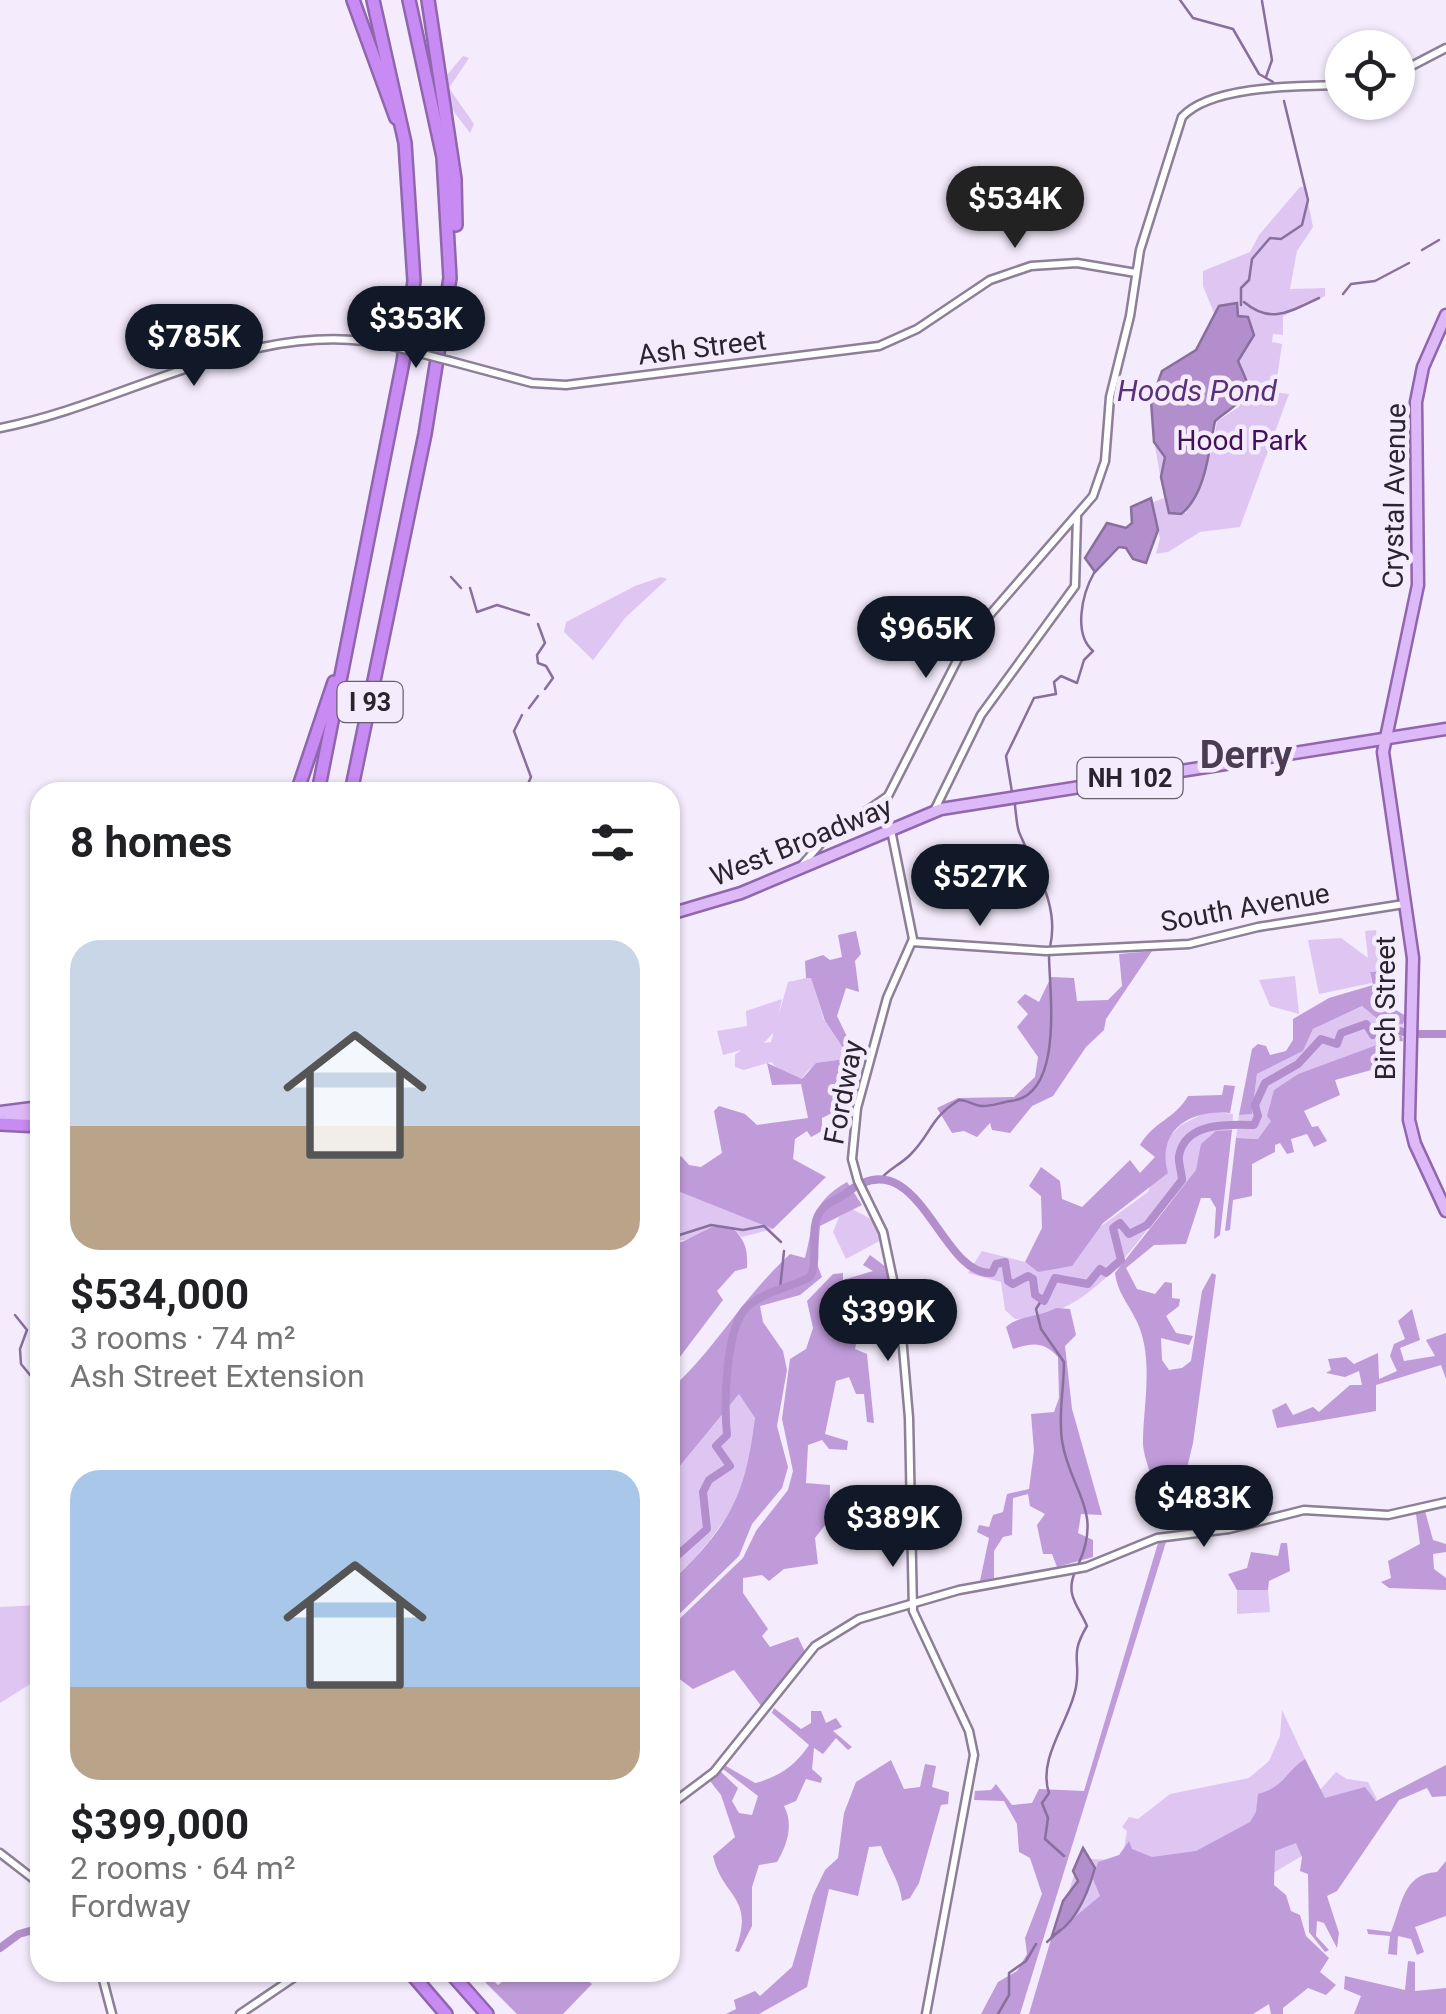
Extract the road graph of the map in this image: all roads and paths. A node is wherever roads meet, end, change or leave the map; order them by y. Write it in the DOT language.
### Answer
graph roads {
  1 [pos="354,0"];
  2 [pos="373,0"];
  3 [pos="409,0"];
  4 [pos="428,0"];
  5 [pos="1446,48"];
  6 [pos="1415,64"];
  7 [pos="1325,85"];
  8 [pos="404,134"];
  9 [pos="450,254"];
  10 [pos="1136,273"];
  11 [pos="1446,315"];
  12 [pos="0,428"];
  13 [pos="1078,516"];
  14 [pos="356,601"];
  15 [pos="1446,730"];
  16 [pos="1384,739"];
  17 [pos="300,782"];
  18 [pos="320,782"];
  19 [pos="353,782"];
  20 [pos="934,812"];
  21 [pos="891,830"];
  22 [pos="802,865"];
  23 [pos="1404,904"];
  24 [pos="680,911"];
  25 [pos="912,942"];
  26 [pos="30,1108"];
  27 [pos="0,1112"];
  28 [pos="30,1118"];
  29 [pos="0,1123"];
  30 [pos="30,1125"];
  31 [pos="1446,1211"];
  32 [pos="1446,1502"];
  33 [pos="912,1603"];
  34 [pos="680,1798"];
  35 [pos="0,1853"];
  36 [pos="30,1876"];
  37 [pos="104,1982"];
  38 [pos="287,1982"];
  39 [pos="419,1982"];
  40 [pos="459,1982"];
  41 [pos="112,2014"];
  42 [pos="240,2014"];
  43 [pos="446,2014"];
  44 [pos="488,2014"];
  45 [pos="926,2014"];
  1 -- 8 [label="highway"];
  2 -- 8 [label="highway, I 93"];
  3 -- 9 [label="highway, I 93"];
  4 -- 9 [label="highway"];
  5 -- 6 [label="street"];
  7 -- 10 [label="street"];
  8 -- 14 [label="highway, I 93"];
  9 -- 19 [label="highway, I 93"];
  10 -- 12 [label="street, Ash Street, bridge"];
  10 -- 13 [label="street"];
  11 -- 16 [label="main road, Crystal Avenue"];
  13 -- 20 [label="street"];
  13 -- 22 [label="street"];
  14 -- 17 [label="highway"];
  14 -- 18 [label="highway, I 93"];
  15 -- 16 [label="main road, NH 102"];
  16 -- 20 [label="main road, West Broadway / NH 102"];
  16 -- 23 [label="main road, Birch Street"];
  20 -- 21 [label="main road, West Broadway / NH 102"];
  21 -- 22 [label="main road, West Broadway / NH 102"];
  21 -- 25 [label="street"];
  22 -- 24 [label="main road, West Broadway / NH 102"];
  23 -- 25 [label="street, South Avenue"];
  23 -- 31 [label="main road, Birch Street"];
  25 -- 33 [label="street, Fordway"];
  26 -- 27 [label="main road"];
  28 -- 29 [label="main road"];
  29 -- 30 [label="highway"];
  32 -- 33 [label="street"];
  33 -- 34 [label="street"];
  33 -- 45 [label="street, Fordway"];
  35 -- 36 [label="street"];
  37 -- 41 [label="street"];
  38 -- 42 [label="street"];
  39 -- 43 [label="highway"];
  40 -- 44 [label="highway"];
}
